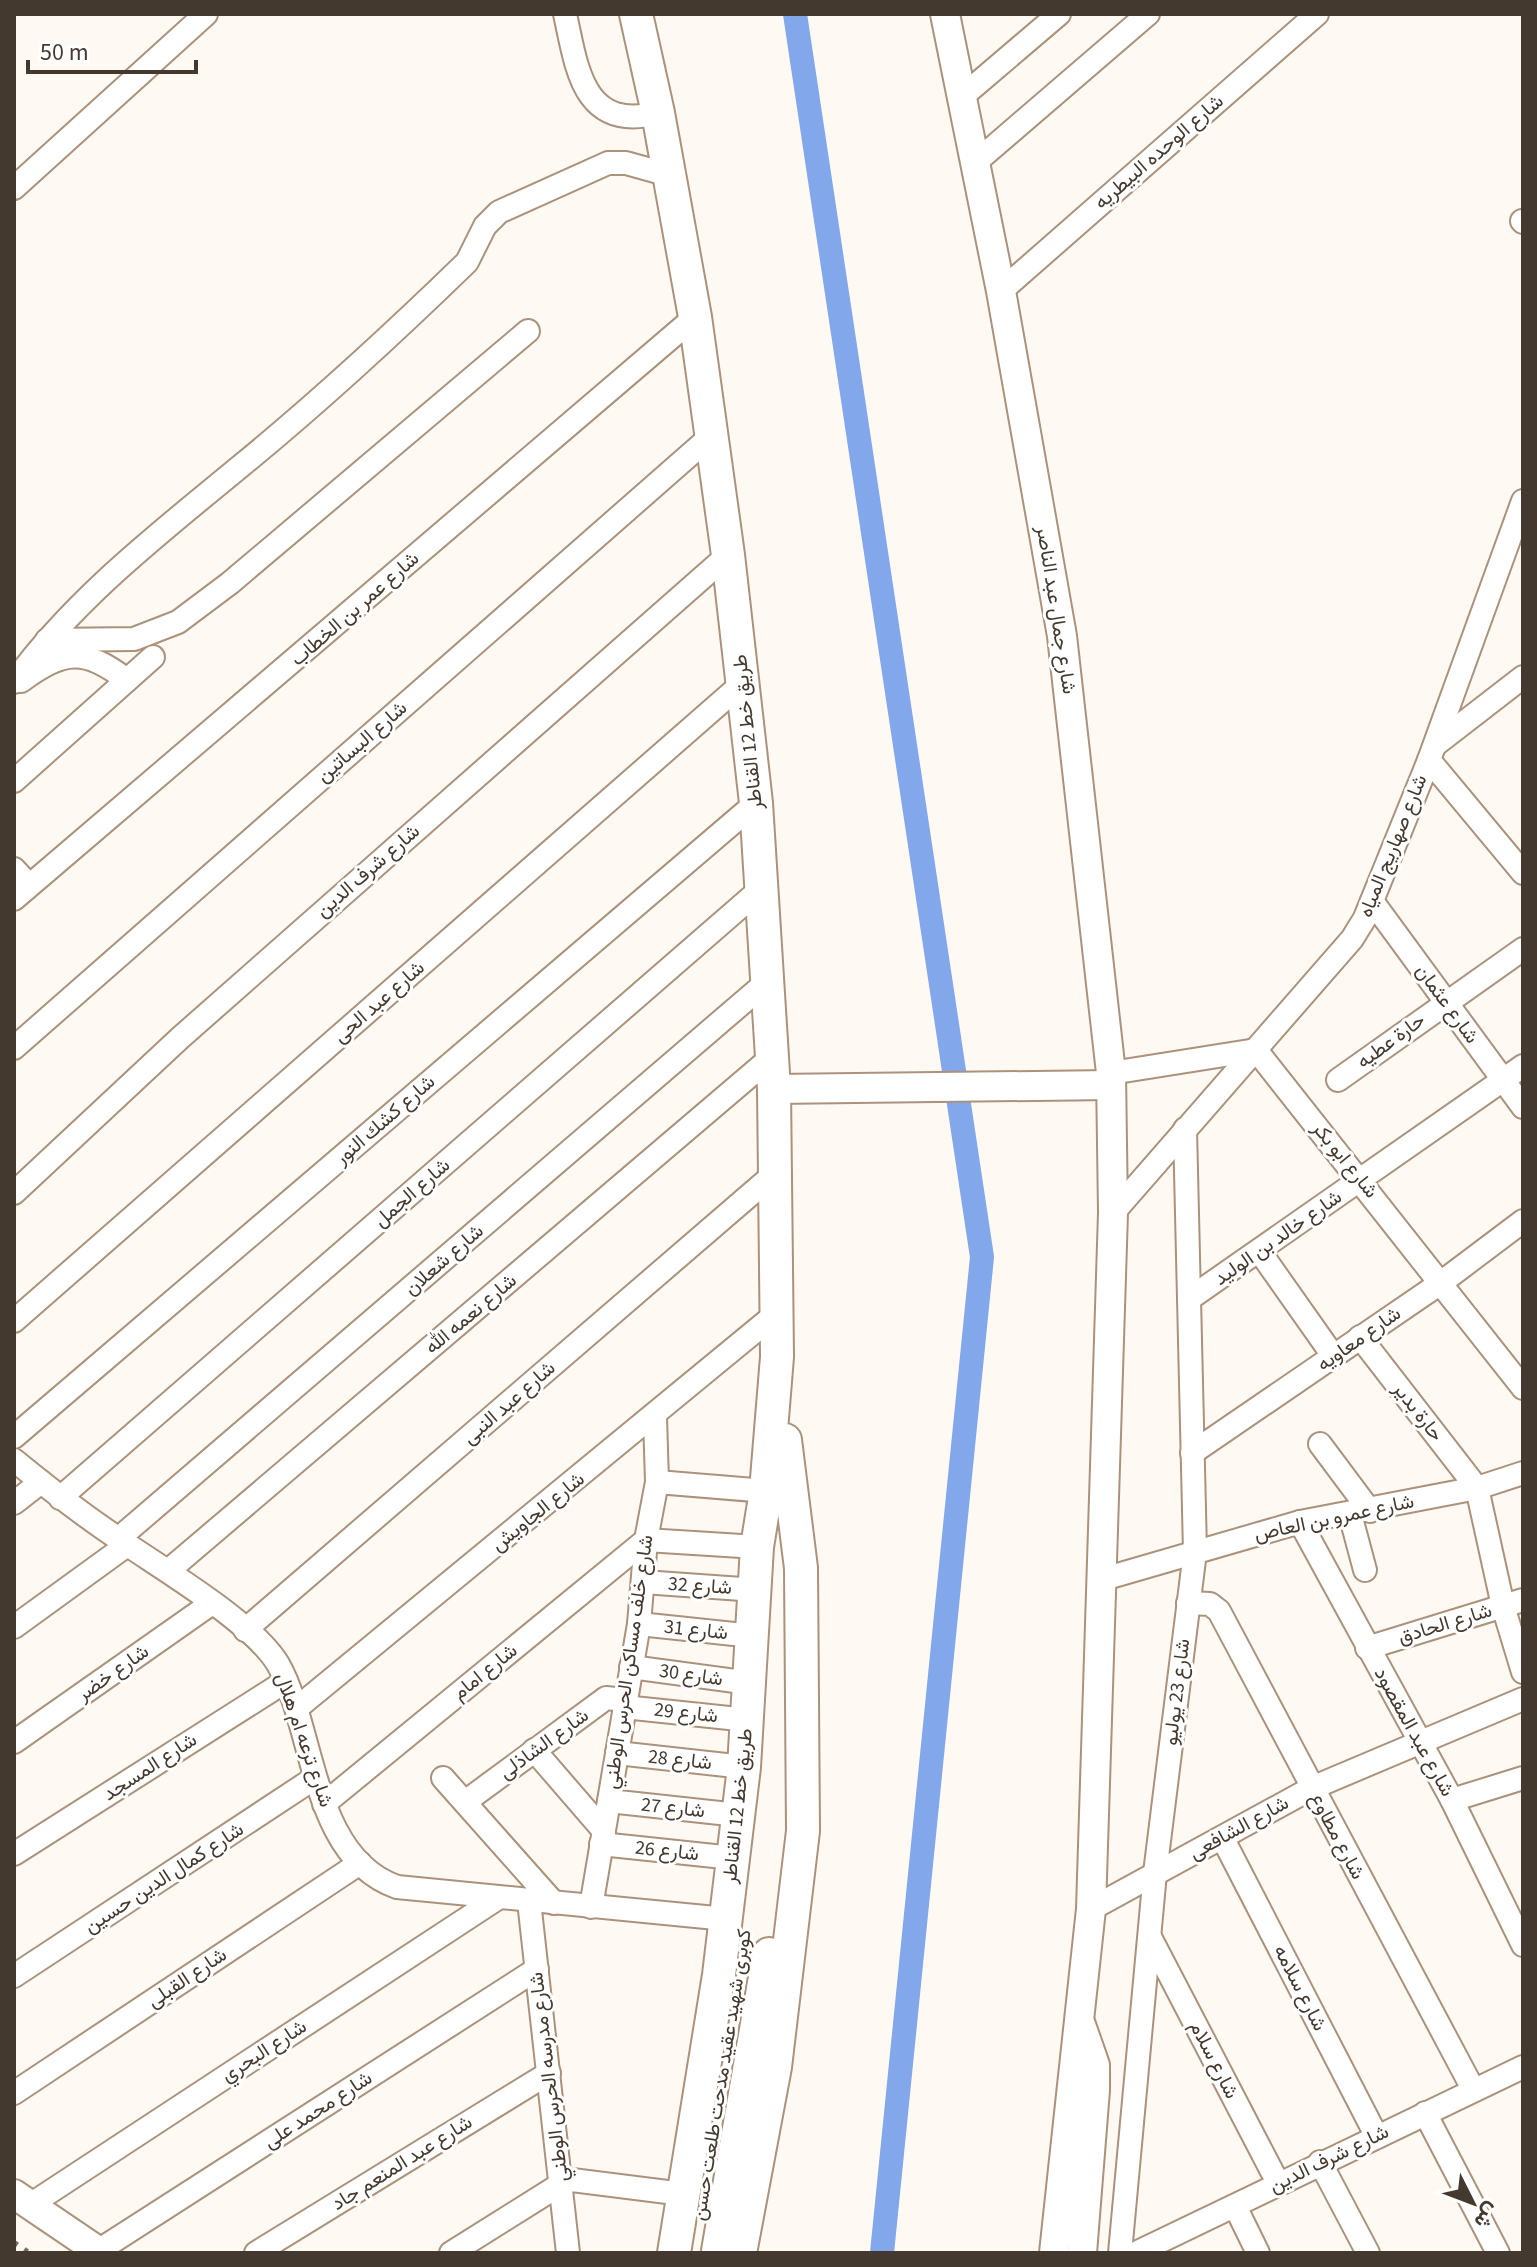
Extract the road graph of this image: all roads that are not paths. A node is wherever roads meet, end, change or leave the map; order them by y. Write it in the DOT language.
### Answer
graph roads {
  1 [pos="206,14"];
  2 [pos="565,14"];
  3 [pos="636,14"];
  4 [pos="945,14"];
  5 [pos="1059,14"];
  6 [pos="1148,14"];
  7 [pos="1317,14"];
  8 [pos="964,95"];
  9 [pos="658,113"];
  10 [pos="976,162"];
  11 [pos="669,175"];
  12 [pos="14,188"];
  13 [pos="1001,291"];
  14 [pos="695,317"];
  15 [pos="528,331"];
  16 [pos="710,437"];
  17 [pos="1523,501"];
  18 [pos="728,555"];
  19 [pos="47,640"];
  20 [pos="153,657"];
  21 [pos="1523,677"];
  22 [pos="127,680"];
  23 [pos="744,682"];
  24 [pos="14,684"];
  25 [pos="1431,752"];
  26 [pos="14,781"];
  27 [pos="756,803"];
  28 [pos="1519,861"];
  29 [pos="19,884"];
  30 [pos="763,887"];
  31 [pos="1372,901"];
  32 [pos="1523,949"];
  33 [pos="769,980"];
  34 [pos="1446,1002"];
  35 [pos="14,1048"];
  36 [pos="1256,1050"];
  37 [pos="773,1056"];
  38 [pos="1523,1066"];
  39 [pos="1111,1079"];
  40 [pos="1338,1080"];
  41 [pos="1503,1080"];
  42 [pos="774,1089"];
  43 [pos="1523,1107"];
  44 [pos="1185,1129"];
  45 [pos="773,1175"];
  46 [pos="1362,1180"];
  47 [pos="14,1193"];
  48 [pos="1113,1213"];
  49 [pos="1520,1228"];
  50 [pos="1260,1252"];
  51 [pos="1442,1282"];
  52 [pos="1189,1299"];
  53 [pos="777,1313"];
  54 [pos="14,1321"];
  55 [pos="1360,1337"];
  56 [pos="1334,1357"];
  57 [pos="1523,1388"];
  58 [pos="655,1417"];
  59 [pos="14,1437"];
  60 [pos="1320,1444"];
  61 [pos="1192,1453"];
  62 [pos="14,1460"];
  63 [pos="1523,1473"];
  64 [pos="774,1475"];
  65 [pos="41,1482"];
  66 [pos="657,1482"];
  67 [pos="1477,1488"];
  68 [pos="60,1498"];
  69 [pos="14,1503"];
  70 [pos="1360,1512"];
  71 [pos="1300,1522"];
  72 [pos="646,1540"];
  73 [pos="123,1542"];
  74 [pos="757,1547"];
  75 [pos="1195,1552"];
  76 [pos="1365,1570"];
  77 [pos="168,1571"];
  78 [pos="1100,1580"];
  79 [pos="643,1582"];
  80 [pos="756,1590"];
  81 [pos="212,1603"];
  82 [pos="1188,1603"];
  83 [pos="1513,1603"];
  84 [pos="639,1624"];
  85 [pos="14,1627"];
  86 [pos="245,1630"];
  87 [pos="753,1636"];
  88 [pos="1367,1648"];
  89 [pos="631,1667"];
  90 [pos="1523,1672"];
  91 [pos="286,1681"];
  92 [pos="750,1683"];
  93 [pos="1523,1699"];
  94 [pos="625,1704"];
  95 [pos="297,1708"];
  96 [pos="748,1720"];
  97 [pos="14,1742"];
  98 [pos="1419,1742"];
  99 [pos="534,1750"];
  100 [pos="617,1753"];
  101 [pos="744,1767"];
  102 [pos="443,1778"];
  103 [pos="1523,1778"];
  104 [pos="313,1779"];
  105 [pos="1312,1788"];
  106 [pos="1452,1800"];
  107 [pos="609,1801"];
  108 [pos="465,1802"];
  109 [pos="324,1804"];
  110 [pos="738,1815"];
  111 [pos="602,1837"];
  112 [pos="1223,1839"];
  113 [pos="14,1854"];
  114 [pos="733,1858"];
  115 [pos="360,1863"];
  116 [pos="1155,1873"];
  117 [pos="498,1898"];
  118 [pos="529,1901"];
  119 [pos="554,1903"];
  120 [pos="591,1907"];
  121 [pos="738,1909"];
  122 [pos="1091,1909"];
  123 [pos="1150,1937"];
  124 [pos="1523,1945"];
  125 [pos="537,1969"];
  126 [pos="14,1976"];
  127 [pos="1078,2019"];
  128 [pos="1523,2067"];
  129 [pos="549,2073"];
  130 [pos="1473,2089"];
  131 [pos="14,2093"];
  132 [pos="1425,2113"];
  133 [pos="1377,2137"];
  134 [pos="1320,2162"];
  135 [pos="1278,2183"];
  136 [pos="561,2184"];
  137 [pos="683,2194"];
  138 [pos="22,2199"];
  139 [pos="1235,2206"];
  140 [pos="100,2252"];
  141 [pos="256,2253"];
  142 [pos="451,2253"];
  143 [pos="568,2253"];
  144 [pos="674,2253"];
  145 [pos="693,2253"];
  146 [pos="718,2253"];
  147 [pos="740,2253"];
  148 [pos="1054,2253"];
  149 [pos="1082,2253"];
  150 [pos="1120,2253"];
  151 [pos="1136,2253"];
  152 [pos="1258,2253"];
  153 [pos="1368,2253"];
  154 [pos="1498,2253"];
  1 -- 12 [label="street"];
  2 -- 9 [label="street"];
  3 -- 9 [label="main road, طريق خط 12 القناطر"];
  4 -- 8 [label="street, شارع جمال عبد الناصر"];
  5 -- 8 [label="street"];
  6 -- 10 [label="street"];
  7 -- 13 [label="street, شارع الوحده البيطريه"];
  8 -- 10 [label="street, شارع جمال عبد الناصر"];
  9 -- 11 [label="main road, طريق خط 12 القناطر"];
  10 -- 13 [label="street, شارع جمال عبد الناصر"];
  11 -- 14 [label="main road, طريق خط 12 القناطر"];
  11 -- 19 [label="street"];
  13 -- 39 [label="street, شارع جمال عبد الناصر"];
  14 -- 16 [label="main road, طريق خط 12 القناطر"];
  14 -- 29 [label="street, شارع عمر بن الخطاب"];
  15 -- 19 [label="street"];
  16 -- 18 [label="main road, طريق خط 12 القناطر"];
  16 -- 35 [label="street, شارع البساتين"];
  17 -- 25 [label="street, شارع صهاريج المياه"];
  18 -- 23 [label="main road, طريق خط 12 القناطر"];
  18 -- 47 [label="street, شارع شرف الدين"];
  19 -- 24 [label="street"];
  20 -- 22 [label="street"];
  21 -- 25 [label="street"];
  22 -- 24 [label="street"];
  22 -- 26 [label="street"];
  23 -- 27 [label="main road, طريق خط 12 القناطر"];
  23 -- 54 [label="street, شارع عبد الحى"];
  25 -- 28 [label="street"];
  25 -- 31 [label="street, شارع صهاريج المياه"];
  27 -- 30 [label="main road, طريق خط 12 القناطر"];
  27 -- 59 [label="street, شارع كشك النور"];
  30 -- 33 [label="main road, طريق خط 12 القناطر"];
  30 -- 68 [label="street, شارع الجمل"];
  31 -- 34 [label="street, شارع عثمان"];
  31 -- 36 [label="street, شارع صهاريج المياه"];
  32 -- 34 [label="street, حارة عطيه"];
  33 -- 37 [label="main road, طريق خط 12 القناطر"];
  33 -- 73 [label="street, شارع شعلان"];
  34 -- 40 [label="street, حارة عطيه"];
  34 -- 41 [label="street, شارع عثمان"];
  36 -- 39 [label="street"];
  36 -- 44 [label="street, شارع صهاريج المياه"];
  36 -- 46 [label="street, شارع ابو بكر"];
  37 -- 42 [label="main road, طريق خط 12 القناطر"];
  37 -- 77 [label="street, شارع نعمه الله"];
  38 -- 41 [label="street, شارع خالد بن الوليد"];
  39 -- 42 [label="street"];
  39 -- 48 [label="street, شارع جمال عبد الناصر"];
  41 -- 43 [label="street, شارع عثمان"];
  41 -- 46 [label="street, شارع خالد بن الوليد"];
  42 -- 45 [label="main road, طريق خط 12 القناطر"];
  44 -- 48 [label="street, شارع صهاريج المياه"];
  44 -- 52 [label="street, شارع 23 يوليو"];
  45 -- 53 [label="main road, طريق خط 12 القناطر"];
  45 -- 86 [label="street, شارع عبد النبى"];
  46 -- 50 [label="street, شارع خالد بن الوليد"];
  46 -- 51 [label="street, شارع ابو بكر"];
  48 -- 78 [label="street"];
  49 -- 51 [label="street, شارع معاويه"];
  50 -- 52 [label="street, شارع خالد بن الوليد"];
  50 -- 56 [label="street"];
  51 -- 55 [label="street, شارع معاويه"];
  51 -- 57 [label="street, شارع ابو بكر"];
  52 -- 61 [label="street, شارع 23 يوليو"];
  53 -- 58 [label="street, شارع الجاويش"];
  53 -- 64 [label="main road, طريق خط 12 القناطر"];
  55 -- 56 [label="street, شارع معاويه"];
  55 -- 67 [label="street, حارة بدير"];
  56 -- 61 [label="street, شارع معاويه"];
  58 -- 66 [label="street, شارع خلف مساكن الحرس الوطني"];
  58 -- 95 [label="street, شارع الجاويش"];
  60 -- 70 [label="street"];
  61 -- 75 [label="street, شارع 23 يوليو"];
  62 -- 65 [label="street, شارع ترعه ام هلال"];
  63 -- 67 [label="street, شارع عمرو بن العاص"];
  64 -- 66 [label="street"];
  64 -- 74 [label="main road, طريق خط 12 القناطر"];
  64 -- 121 [label="main road, كوبرى شهيد عقيد مدحت طلعت حسن"];
  64 -- 146 [label="main road, كوبرى شهيد عقيد مدحت طلعت حسن"];
  64 -- 147 [label="main road, طريق خط 12 القناطر"];
  65 -- 68 [label="street, شارع ترعه ام هلال"];
  65 -- 69 [label="street"];
  66 -- 72 [label="street, شارع خلف مساكن الحرس الوطني"];
  67 -- 70 [label="street, شارع عمرو بن العاص"];
  67 -- 83 [label="street"];
  68 -- 73 [label="street, شارع ترعه ام هلال"];
  70 -- 71 [label="street, شارع عمرو بن العاص"];
  70 -- 76 [label="street"];
  71 -- 75 [label="street, شارع عمرو بن العاص"];
  71 -- 88 [label="street, شارع عبد المقصود"];
  72 -- 74 [label="street"];
  72 -- 79 [label="street, شارع خلف مساكن الحرس الوطني"];
  72 -- 109 [label="street, شارع امام"];
  73 -- 77 [label="street, شارع ترعه ام هلال"];
  73 -- 85 [label="street, شارع شعلان"];
  74 -- 80 [label="main road, طريق خط 12 القناطر"];
  75 -- 78 [label="street, شارع عمرو بن العاص"];
  75 -- 82 [label="street, شارع 23 يوليو"];
  77 -- 81 [label="street, شارع ترعه ام هلال"];
  78 -- 122 [label="street"];
  79 -- 80 [label="street, شارع 32"];
  79 -- 84 [label="street, شارع خلف مساكن الحرس الوطني"];
  80 -- 87 [label="main road, طريق خط 12 القناطر"];
  81 -- 86 [label="street, شارع ترعه ام هلال"];
  81 -- 97 [label="street, شارع خضر"];
  82 -- 105 [label="street, شارع مطاوع"];
  82 -- 116 [label="street, شارع 23 يوليو"];
  83 -- 88 [label="street, شارع الحادق"];
  83 -- 90 [label="street"];
  84 -- 87 [label="street, شارع 31"];
  84 -- 89 [label="street, شارع خلف مساكن الحرس الوطني"];
  86 -- 91 [label="street, شارع ترعه ام هلال"];
  87 -- 92 [label="main road, طريق خط 12 القناطر"];
  88 -- 98 [label="street, شارع عبد المقصود"];
  89 -- 92 [label="street, شارع 30"];
  89 -- 94 [label="street, شارع خلف مساكن الحرس الوطني"];
  91 -- 95 [label="street, شارع ترعه ام هلال"];
  91 -- 113 [label="street, شارع المسجد"];
  92 -- 96 [label="main road, طريق خط 12 القناطر"];
  93 -- 98 [label="street, شارع الشافعى"];
  94 -- 96 [label="street, شارع 29"];
  94 -- 99 [label="street, شارع الشاذلى"];
  94 -- 100 [label="street, شارع خلف مساكن الحرس الوطني"];
  95 -- 104 [label="street, شارع ترعه ام هلال"];
  96 -- 101 [label="main road, طريق خط 12 القناطر"];
  98 -- 105 [label="street, شارع الشافعى"];
  98 -- 106 [label="street, شارع عبد المقصود"];
  99 -- 108 [label="street, شارع الشاذلى"];
  99 -- 111 [label="street"];
  100 -- 101 [label="street, شارع 28"];
  100 -- 107 [label="street, شارع خلف مساكن الحرس الوطني"];
  101 -- 110 [label="main road, طريق خط 12 القناطر"];
  102 -- 108 [label="street"];
  103 -- 106 [label="street"];
  104 -- 109 [label="street, شارع ترعه ام هلال"];
  104 -- 126 [label="street, شارع كمال الدين حسين"];
  105 -- 112 [label="street, شارع الشافعى"];
  105 -- 130 [label="street, شارع مطاوع"];
  106 -- 124 [label="street, شارع عبد المقصود"];
  107 -- 110 [label="street, شارع 27"];
  107 -- 111 [label="street, شارع خلف مساكن الحرس الوطني"];
  108 -- 119 [label="street"];
  109 -- 115 [label="street, شارع ترعه ام هلال"];
  110 -- 114 [label="main road, طريق خط 12 القناطر"];
  111 -- 114 [label="street, شارع 26"];
  111 -- 120 [label="street, شارع خلف مساكن الحرس الوطني"];
  112 -- 116 [label="street, شارع الشافعى"];
  112 -- 133 [label="street, شارع سلامه"];
  114 -- 121 [label="main road, طريق خط 12 القناطر"];
  115 -- 117 [label="street, شارع ترعه ام هلال"];
  115 -- 131 [label="street, شارع القبلى"];
  116 -- 122 [label="street, شارع الشافعى"];
  116 -- 123 [label="street, شارع 23 يوليو"];
  117 -- 118 [label="street, شارع ترعه ام هلال"];
  117 -- 138 [label="street, شارع البحري"];
  118 -- 119 [label="street, شارع ترعه ام هلال"];
  118 -- 125 [label="street, شارع مدرسه الحرس الوطني"];
  119 -- 120 [label="street, شارع ترعه ام هلال"];
  120 -- 121 [label="street, شارع ترعه ام هلال"];
  121 -- 137 [label="main road, طريق خط 12 القناطر"];
  121 -- 145 [label="main road, كوبرى شهيد عقيد مدحت طلعت حسن"];
  122 -- 127 [label="street"];
  123 -- 135 [label="street, شارع سلام"];
  123 -- 150 [label="street, شارع 23 يوليو"];
  125 -- 129 [label="street, شارع مدرسه الحرس الوطني"];
  125 -- 140 [label="street, شارع محمد على"];
  127 -- 148 [label="street"];
  127 -- 149 [label="street"];
  128 -- 130 [label="street, شارع شرف الدين"];
  129 -- 136 [label="street, شارع مدرسه الحرس الوطني"];
  129 -- 141 [label="street, شارع عبد المنعم جاد"];
  130 -- 132 [label="street, شارع شرف الدين"];
  132 -- 133 [label="street, شارع شرف الدين"];
  132 -- 154 [label="street"];
  133 -- 134 [label="street, شارع شرف الدين"];
  134 -- 135 [label="street, شارع شرف الدين"];
  134 -- 153 [label="street"];
  135 -- 139 [label="street, شارع شرف الدين"];
  136 -- 137 [label="street"];
  136 -- 142 [label="street"];
  136 -- 143 [label="street, شارع مدرسه الحرس الوطني"];
  137 -- 144 [label="main road, طريق خط 12 القناطر"];
  138 -- 140 [label="street"];
  139 -- 151 [label="street, شارع شرف الدين"];
  139 -- 152 [label="street"];
}
